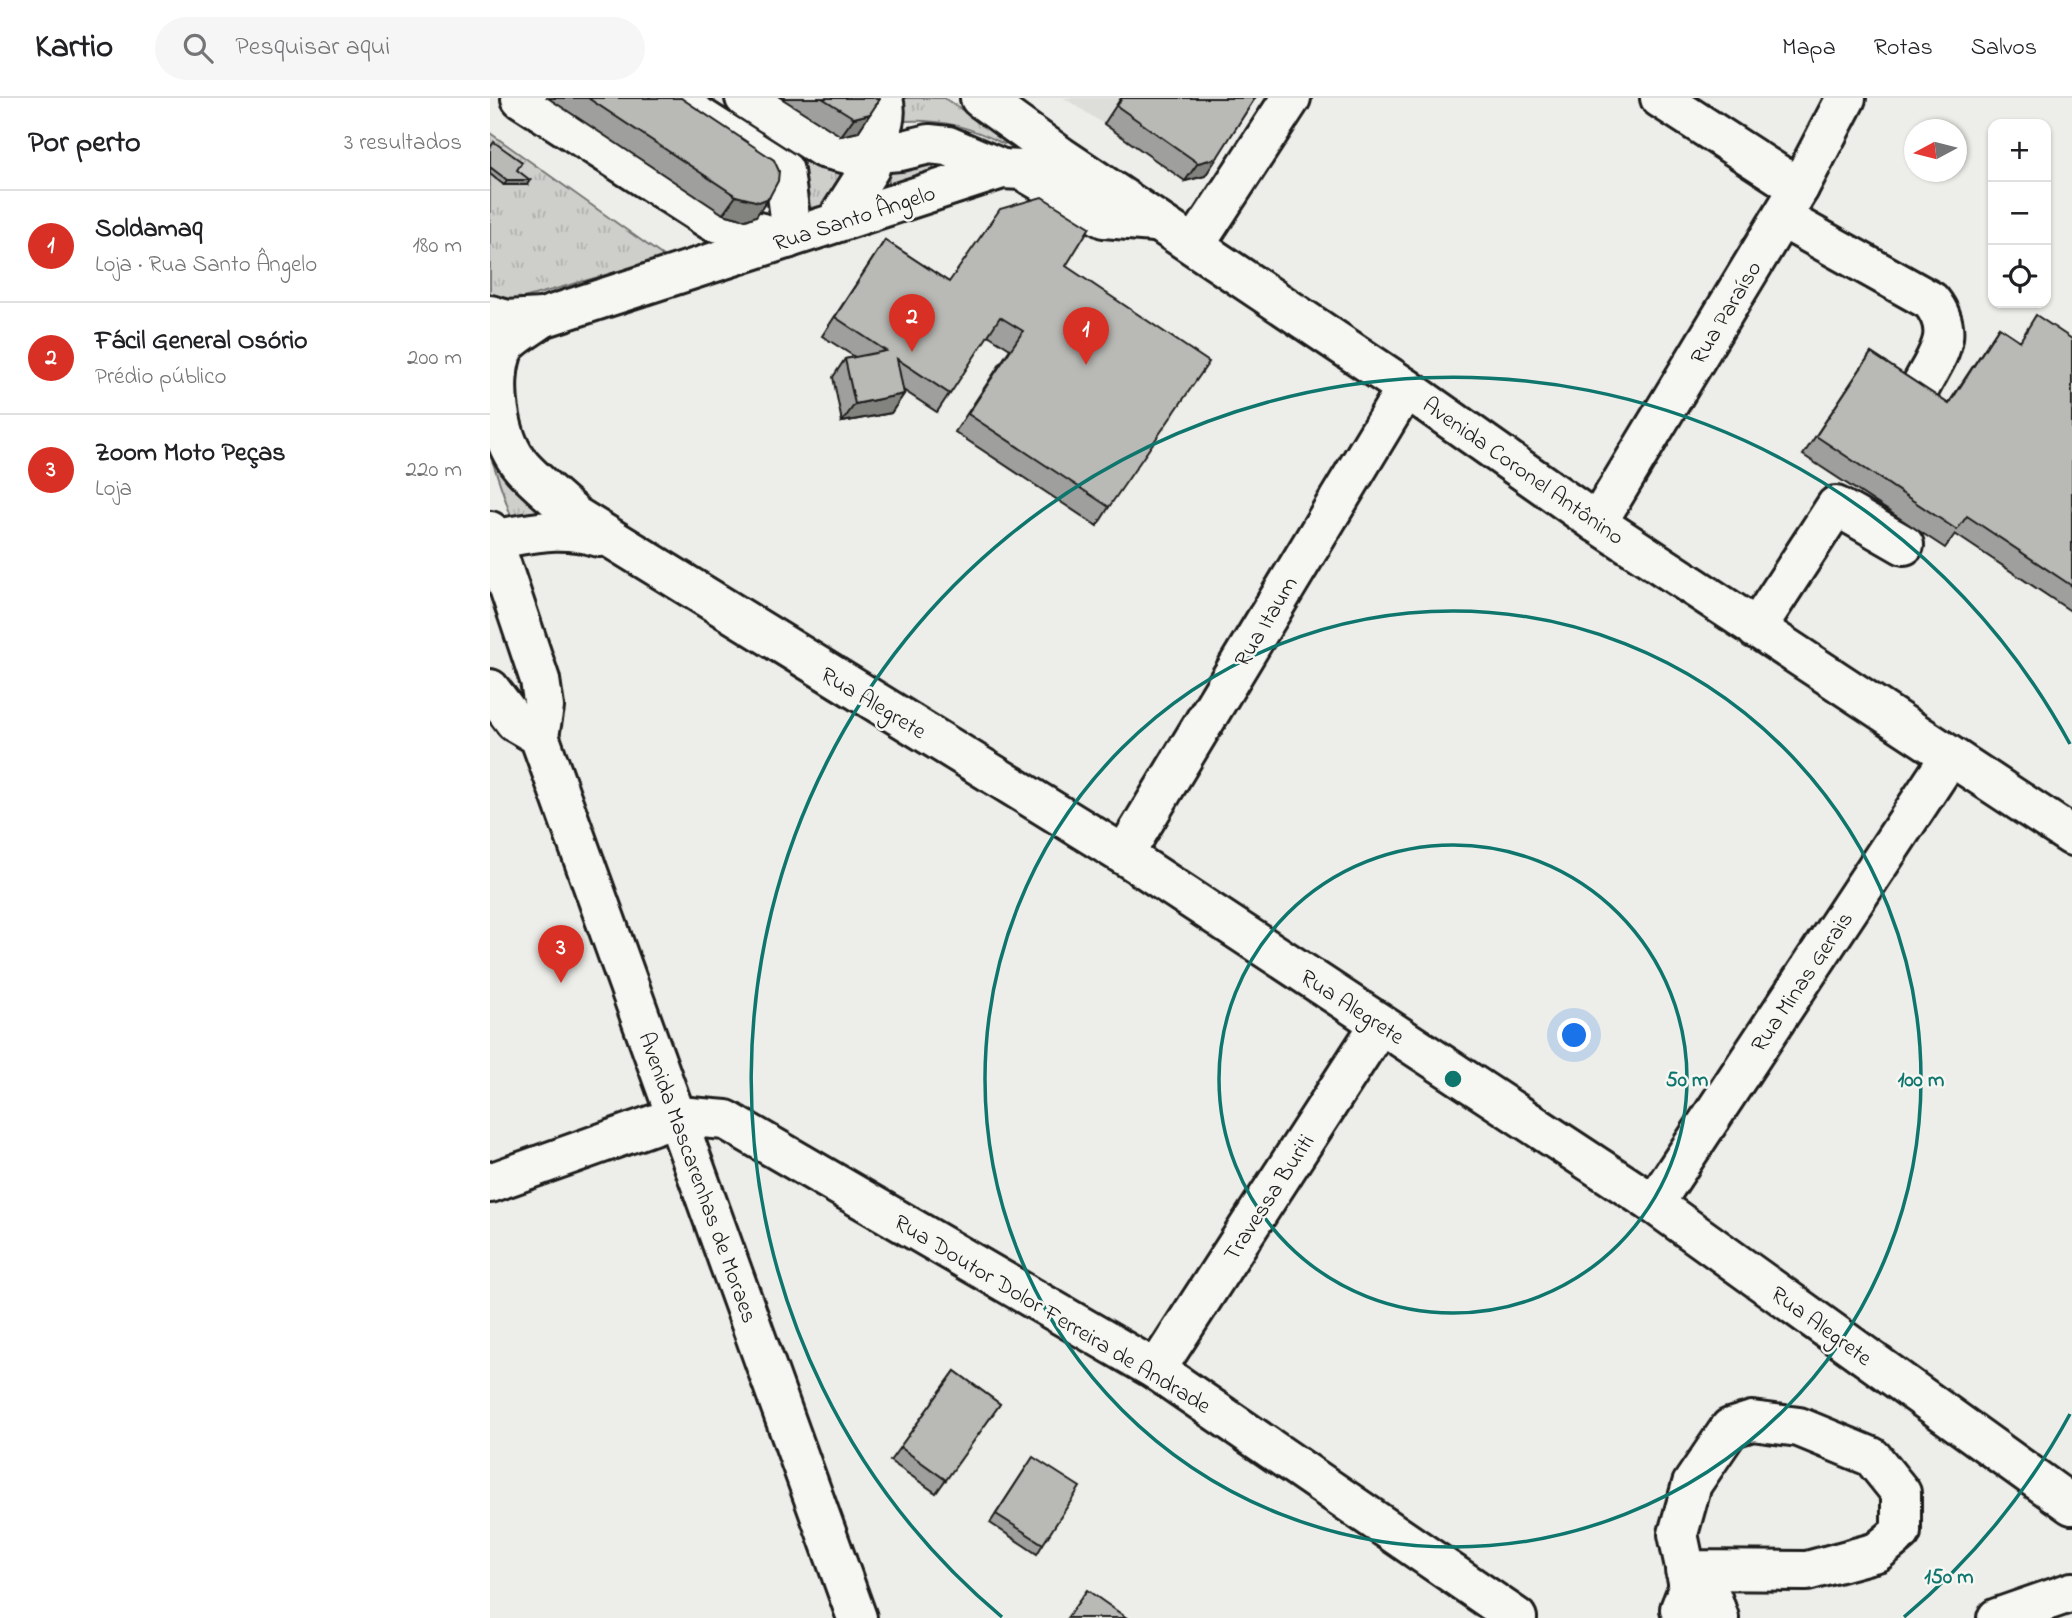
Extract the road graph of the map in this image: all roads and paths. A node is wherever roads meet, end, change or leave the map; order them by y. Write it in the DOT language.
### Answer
graph roads {
  1 [pos="521,98"];
  2 [pos="670,98"];
  3 [pos="745,98"];
  4 [pos="980,98"];
  5 [pos="1291,98"];
  6 [pos="1660,98"];
  7 [pos="1846,98"];
  8 [pos="873,134"];
  9 [pos="1002,169"];
  10 [pos="1790,203"];
  11 [pos="835,223"];
  12 [pos="1160,223"];
  13 [pos="787,239"];
  14 [pos="1195,246"];
  15 [pos="490,315"];
  16 [pos="542,318"];
  17 [pos="1406,388"];
  18 [pos="1919,390"];
  19 [pos="1597,523"];
  20 [pos="491,537"];
  21 [pos="611,541"];
  22 [pos="1904,544"];
  23 [pos="1756,629"];
  24 [pos="490,689"];
  25 [pos="539,736"];
  26 [pos="1949,758"];
  27 [pos="2072,836"];
  28 [pos="1124,855"];
  29 [pos="1380,1024"];
  30 [pos="678,1116"];
  31 [pos="490,1183"];
  32 [pos="1654,1204"];
  33 [pos="1156,1370"];
  34 [pos="2072,1505"];
  35 [pos="1686,1591"];
  36 [pos="2072,1592"];
  37 [pos="857,1618"];
  38 [pos="1517,1618"];
  39 [pos="1719,1618"];
  40 [pos="1997,1618"];
  1 -- 13 [label="main road"];
  2 -- 13 [label="main road"];
  3 -- 8 [label="main road"];
  4 -- 12 [label="main road, Avenida Coronel Antônino"];
  5 -- 14 [label="main road"];
  6 -- 10 [label="main road"];
  7 -- 10 [label="main road, Rua Paraíso"];
  8 -- 9 [label="main road"];
  8 -- 11 [label="main road"];
  9 -- 11 [label="main road, Rua Santo Ângelo"];
  9 -- 12 [label="main road"];
  10 -- 18 [label="main road"];
  10 -- 19 [label="main road, Rua Paraíso"];
  11 -- 13 [label="main road, Rua Santo Ângelo"];
  12 -- 14 [label="main road, Avenida Coronel Antônino"];
  13 -- 16 [label="main road, Rua Santo Ângelo"];
  14 -- 17 [label="main road, Avenida Coronel Antônino"];
  15 -- 16 [label="main road"];
  16 -- 21 [label="main road"];
  17 -- 19 [label="main road, Avenida Coronel Antônino"];
  17 -- 28 [label="main road, Rua Itaum"];
  19 -- 23 [label="main road, Avenida Coronel Antônino"];
  20 -- 21 [label="main road"];
  20 -- 25 [label="main road, Avenida Mascarenhas de Moraes"];
  21 -- 28 [label="main road, Rua Alegrete"];
  22 -- 23 [label="main road"];
  23 -- 26 [label="main road, Avenida Coronel Antônino"];
  24 -- 25 [label="main road"];
  25 -- 30 [label="main road, Avenida Mascarenhas de Moraes"];
  26 -- 27 [label="main road, Avenida Coronel Antônino"];
  26 -- 32 [label="main road, Rua Minas Gerais"];
  28 -- 29 [label="main road, Rua Alegrete"];
  29 -- 32 [label="main road, Rua Alegrete"];
  29 -- 33 [label="main road, Travessa Buriti"];
  30 -- 31 [label="main road"];
  30 -- 33 [label="main road, Rua Doutor Dolor Ferreira de Andrade"];
  30 -- 37 [label="main road, Avenida Mascarenhas de Moraes"];
  32 -- 34 [label="main road, Rua Alegrete"];
  33 -- 38 [label="main road, Rua Doutor Dolor Ferreira de Andrade"];
  35 -- 35 [label="main road"];
  35 -- 39 [label="main road"];
  36 -- 40 [label="main road"];
}
